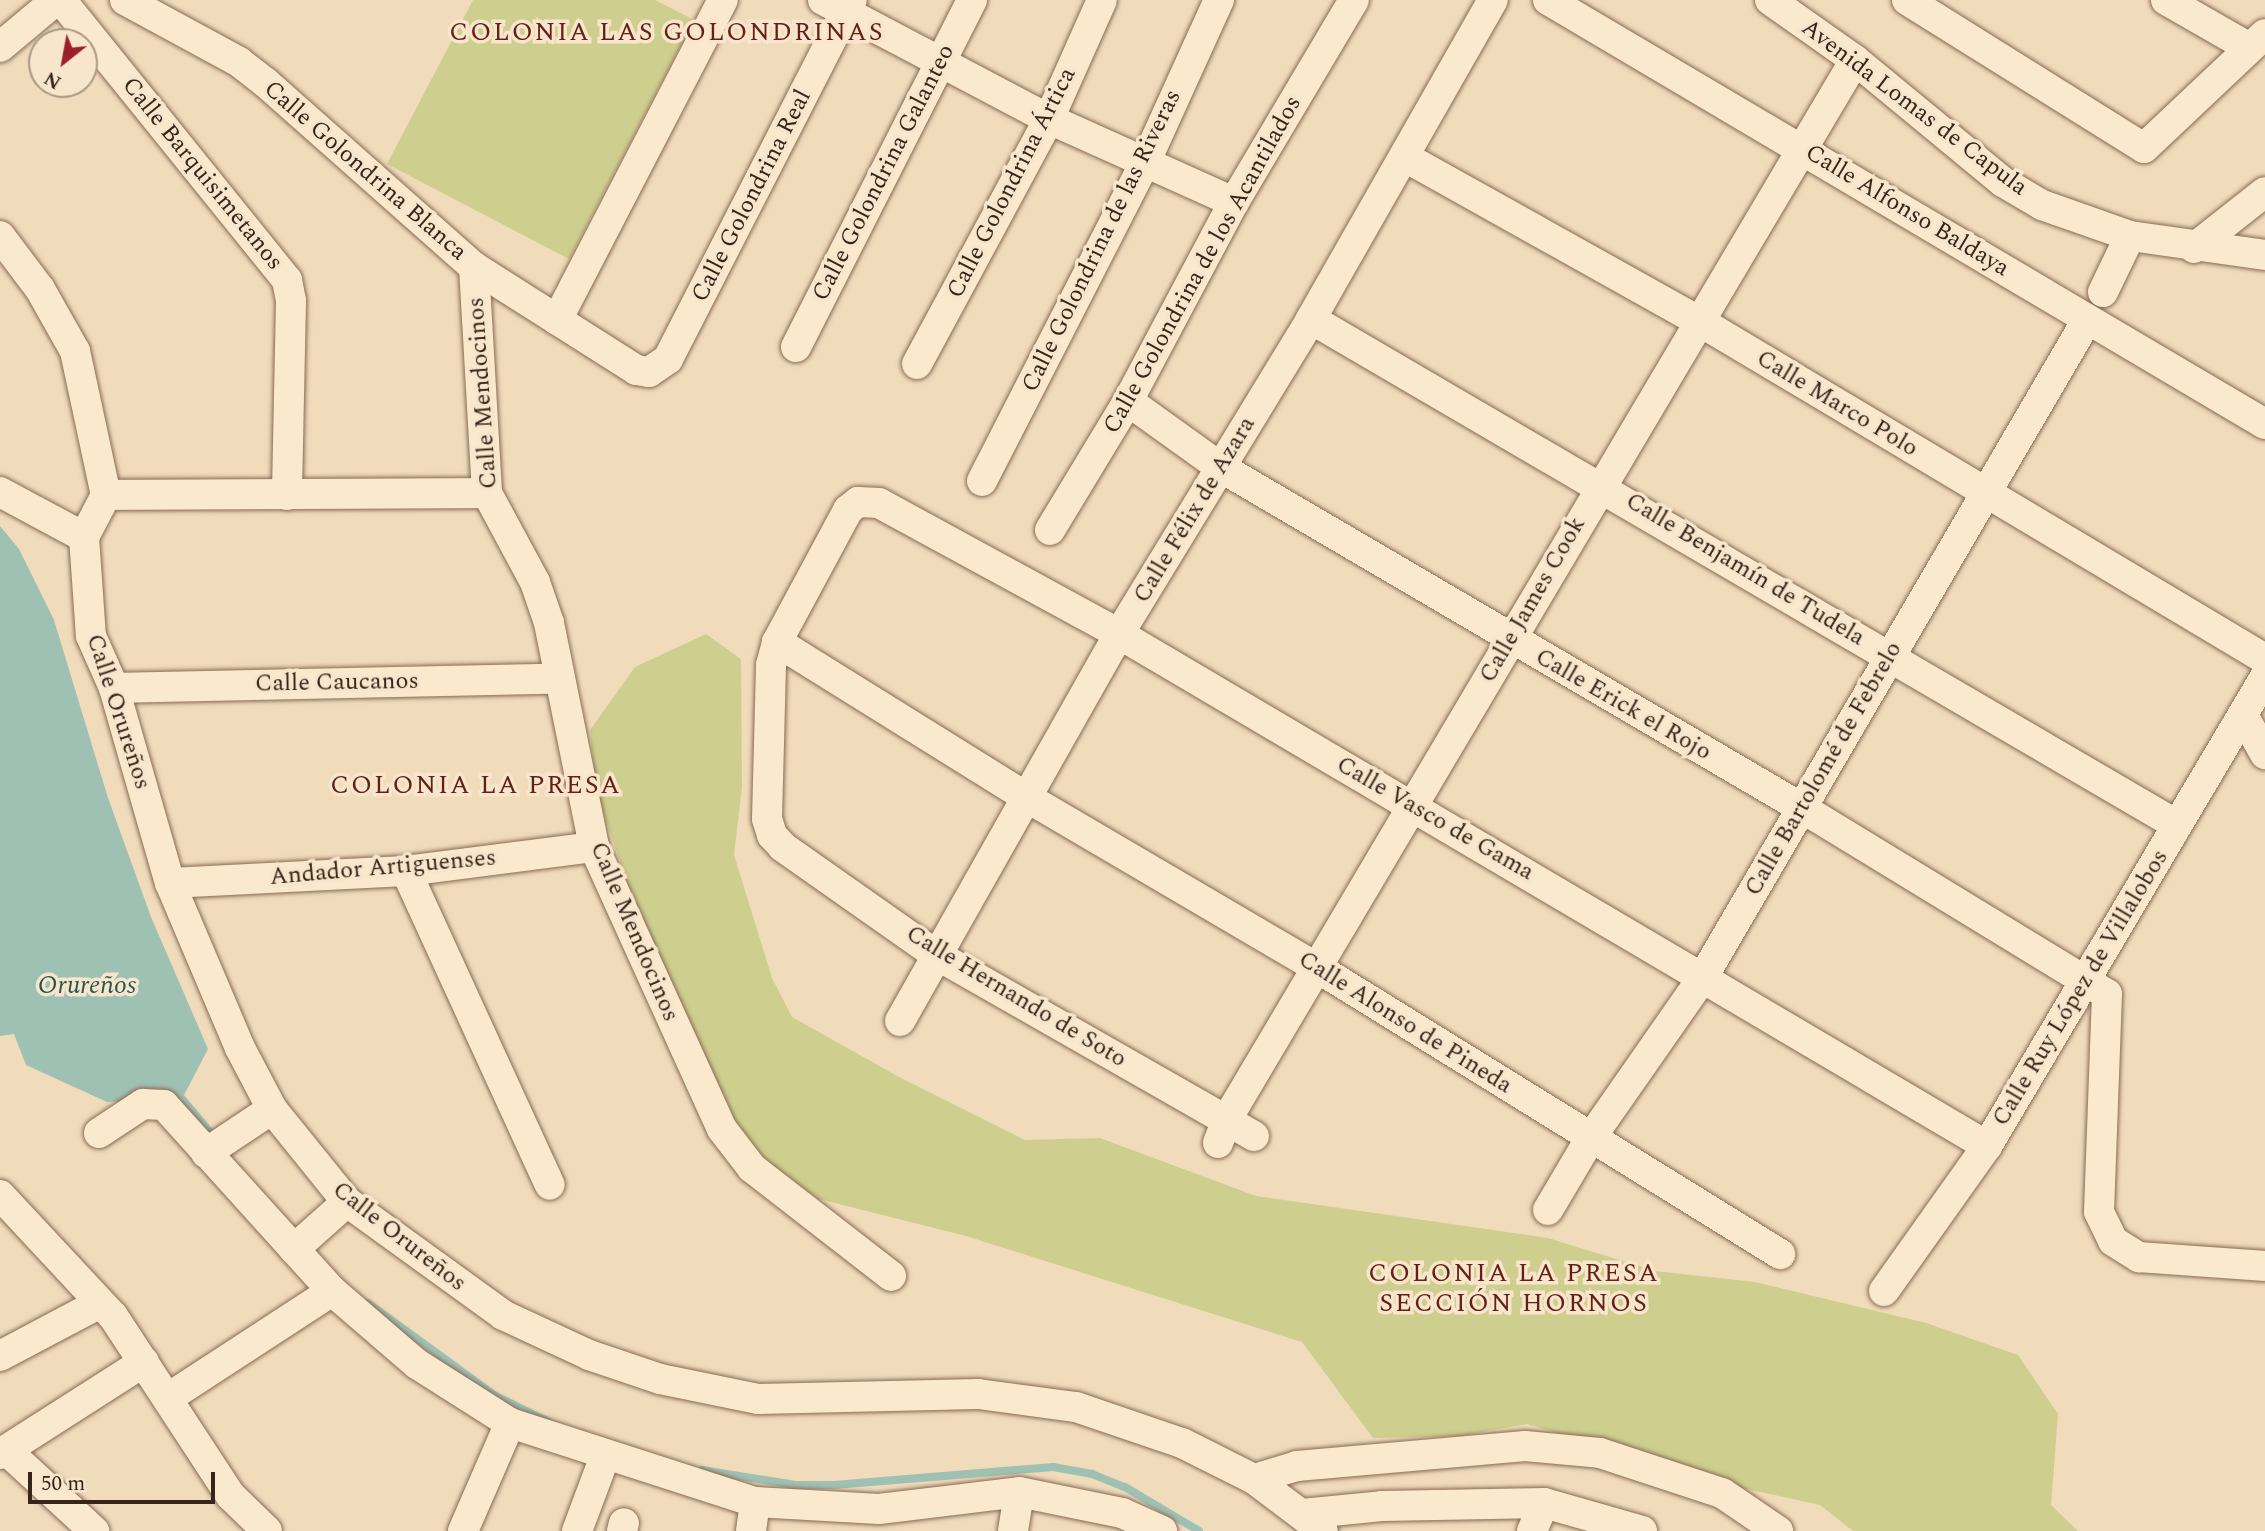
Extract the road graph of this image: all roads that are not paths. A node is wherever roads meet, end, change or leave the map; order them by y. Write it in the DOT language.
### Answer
graph roads {
  1 [pos="59,0"];
  2 [pos="125,0"];
  3 [pos="723,0"];
  4 [pos="972,0"];
  5 [pos="1102,0"];
  6 [pos="1219,0"];
  7 [pos="1354,0"];
  8 [pos="1493,0"];
  9 [pos="1548,0"];
  10 [pos="1770,0"];
  11 [pos="2166,0"];
  12 [pos="1913,1"];
  13 [pos="840,4"];
  14 [pos="2256,40"];
  15 [pos="0,47"];
  16 [pos="1855,60"];
  17 [pos="941,62"];
  18 [pos="1049,119"];
  19 [pos="1803,149"];
  20 [pos="1405,158"];
  21 [pos="1145,163"];
  22 [pos="2265,192"];
  23 [pos="1234,202"];
  24 [pos="0,236"];
  25 [pos="2130,236"];
  26 [pos="2194,248"];
  27 [pos="2265,255"];
  28 [pos="474,267"];
  29 [pos="2103,292"];
  30 [pos="1311,319"];
  31 [pos="557,320"];
  32 [pos="2087,320"];
  33 [pos="1699,321"];
  34 [pos="796,347"];
  35 [pos="917,364"];
  36 [pos="636,370"];
  37 [pos="1128,401"];
  38 [pos="2265,424"];
  39 [pos="1220,467"];
  40 [pos="982,481"];
  41 [pos="1601,484"];
  42 [pos="0,492"];
  43 [pos="1984,493"];
  44 [pos="487,494"];
  45 [pos="106,495"];
  46 [pos="287,495"];
  47 [pos="1050,530"];
  48 [pos="84,537"];
  49 [pos="1119,634"];
  50 [pos="1510,639"];
  51 [pos="777,642"];
  52 [pos="1891,656"];
  53 [pos="2265,659"];
  54 [pos="2265,677"];
  55 [pos="559,678"];
  56 [pos="114,688"];
  57 [pos="2243,715"];
  58 [pos="2265,754"];
  59 [pos="1026,797"];
  60 [pos="1413,806"];
  61 [pos="1802,808"];
  62 [pos="2177,825"];
  63 [pos="594,847"];
  64 [pos="406,871"];
  65 [pos="170,883"];
  66 [pos="935,954"];
  67 [pos="1317,967"];
  68 [pos="1703,977"];
  69 [pos="2086,979"];
  70 [pos="900,1021"];
  71 [pos="271,1110"];
  72 [pos="1222,1131"];
  73 [pos="99,1133"];
  74 [pos="1254,1136"];
  75 [pos="1590,1139"];
  76 [pos="1987,1146"];
  77 [pos="207,1152"];
  78 [pos="550,1185"];
  79 [pos="0,1195"];
  80 [pos="346,1203"];
  81 [pos="1548,1210"];
  82 [pos="295,1249"];
  83 [pos="1780,1254"];
  84 [pos="2265,1266"];
  85 [pos="891,1276"];
  86 [pos="332,1291"];
  87 [pos="1884,1291"];
  88 [pos="100,1303"];
  89 [pos="0,1356"];
  90 [pos="144,1362"];
  91 [pos="168,1398"];
  92 [pos="510,1423"];
  93 [pos="3,1452"];
  94 [pos="606,1456"];
  95 [pos="1254,1479"];
  96 [pos="1019,1492"];
  97 [pos="755,1502"];
  98 [pos="1544,1503"];
  99 [pos="877,1520"];
  100 [pos="1120,1522"];
  101 [pos="1313,1522"];
  102 [pos="94,1531"];
  103 [pos="267,1531"];
  104 [pos="463,1531"];
  105 [pos="577,1531"];
  106 [pos="751,1531"];
  107 [pos="1013,1531"];
  108 [pos="1162,1531"];
  109 [pos="1532,1531"];
  110 [pos="1642,1531"];
  111 [pos="1778,1531"];
  1 -- 15 [label="street"];
  1 -- 46 [label="street, Calle Barquisimetanos"];
  2 -- 28 [label="street, Calle Golondrina Blanca"];
  3 -- 31 [label="street"];
  4 -- 17 [label="street, Calle Golondrina Galanteo"];
  5 -- 18 [label="street, Calle Golondrina Ártica"];
  6 -- 21 [label="street, Calle Golondrina de las Riveras"];
  7 -- 23 [label="street, Calle Golondrina de los Acantilados"];
  8 -- 20 [label="street, Calle Félix de Azara"];
  9 -- 19 [label="street, Calle Alfonso Baldaya"];
  10 -- 16 [label="street, Avenida Lomas de Capula"];
  11 -- 14 [label="street"];
  12 -- 14 [label="street"];
  13 -- 17 [label="street"];
  13 -- 36 [label="street, Calle Golondrina Real"];
  16 -- 19 [label="street, Calle James Cook"];
  16 -- 25 [label="street, Avenida Lomas de Capula"];
  17 -- 18 [label="street"];
  17 -- 34 [label="street, Calle Golondrina Galanteo"];
  18 -- 21 [label="street"];
  18 -- 35 [label="street, Calle Golondrina Ártica"];
  19 -- 32 [label="street, Calle Alfonso Baldaya"];
  19 -- 33 [label="street, Calle James Cook"];
  20 -- 30 [label="street, Calle Félix de Azara"];
  20 -- 33 [label="street, Calle Marco Polo"];
  21 -- 23 [label="street"];
  21 -- 40 [label="street, Calle Golondrina de las Riveras"];
  22 -- 26 [label="street"];
  23 -- 37 [label="street, Calle Golondrina de los Acantilados"];
  24 -- 45 [label="street"];
  25 -- 26 [label="street, Avenida Lomas de Capula"];
  25 -- 29 [label="street"];
  26 -- 27 [label="street, Avenida Lomas de Capula"];
  28 -- 31 [label="street, Calle Golondrina Blanca"];
  28 -- 44 [label="street, Calle Mendocinos"];
  30 -- 39 [label="street, Calle Félix de Azara"];
  30 -- 41 [label="street, Calle Benjamín de Tudela"];
  31 -- 36 [label="street, Calle Golondrina Blanca"];
  32 -- 38 [label="street, Calle Alfonso Baldaya"];
  32 -- 43 [label="street, Calle Bartolomé de Febrelo"];
  33 -- 41 [label="street, Calle James Cook"];
  33 -- 43 [label="street, Calle Marco Polo"];
  37 -- 39 [label="street, Calle Erick el Rojo"];
  37 -- 47 [label="street, Calle Golondrina de los Acantilados"];
  39 -- 49 [label="street, Calle Félix de Azara"];
  39 -- 50 [label="street, Calle Erick el Rojo"];
  41 -- 50 [label="street, Calle James Cook"];
  41 -- 52 [label="street, Calle Benjamín de Tudela"];
  42 -- 48 [label="street"];
  43 -- 52 [label="street, Calle Bartolomé de Febrelo"];
  43 -- 53 [label="street, Calle Marco Polo"];
  44 -- 46 [label="street"];
  44 -- 55 [label="street, Calle Mendocinos"];
  45 -- 46 [label="street"];
  45 -- 48 [label="street"];
  48 -- 56 [label="street, Calle Orureños"];
  49 -- 51 [label="street, Calle Vasco de Gama"];
  49 -- 59 [label="street, Calle Félix de Azara"];
  49 -- 60 [label="street, Calle Vasco de Gama"];
  50 -- 60 [label="street, Calle James Cook"];
  50 -- 61 [label="street, Calle Erick el Rojo"];
  51 -- 59 [label="street, Calle Alonso de Pineda"];
  51 -- 66 [label="street, Calle Hernando de Soto"];
  52 -- 61 [label="street, Calle Bartolomé de Febrelo"];
  52 -- 62 [label="street, Calle Benjamín de Tudela"];
  54 -- 57 [label="street, Calle Ruy López de Villalobos"];
  55 -- 56 [label="street, Calle Caucanos"];
  55 -- 63 [label="street, Calle Mendocinos"];
  56 -- 65 [label="street, Calle Orureños"];
  57 -- 58 [label="street"];
  57 -- 62 [label="street, Calle Ruy López de Villalobos"];
  59 -- 66 [label="street, Calle Félix de Azara"];
  59 -- 67 [label="street, Calle Alonso de Pineda"];
  60 -- 67 [label="street, Calle James Cook"];
  60 -- 68 [label="street, Calle Vasco de Gama"];
  61 -- 68 [label="street, Calle Bartolomé de Febrelo"];
  61 -- 69 [label="street, Calle Erick el Rojo"];
  62 -- 69 [label="street, Calle Ruy López de Villalobos"];
  63 -- 64 [label="street, Andador Artiguenses"];
  63 -- 85 [label="street, Calle Mendocinos"];
  64 -- 65 [label="street, Andador Artiguenses"];
  64 -- 78 [label="street"];
  65 -- 71 [label="street, Calle Orureños"];
  66 -- 70 [label="street, Calle Félix de Azara"];
  66 -- 72 [label="street, Calle Hernando de Soto"];
  67 -- 72 [label="street, Calle James Cook"];
  67 -- 75 [label="street, Calle Alonso de Pineda"];
  68 -- 75 [label="street, Calle Bartolomé de Febrelo"];
  68 -- 76 [label="street, Calle Vasco de Gama"];
  69 -- 76 [label="street, Calle Ruy López de Villalobos"];
  69 -- 84 [label="street, Calle Erick el Rojo"];
  71 -- 77 [label="street"];
  71 -- 80 [label="street, Calle Orureños"];
  72 -- 74 [label="street, Calle Hernando de Soto"];
  73 -- 77 [label="street"];
  75 -- 81 [label="street, Calle Bartolomé de Febrelo"];
  75 -- 83 [label="street, Calle Alonso de Pineda"];
  76 -- 87 [label="street, Calle Ruy López de Villalobos"];
  77 -- 82 [label="street"];
  79 -- 88 [label="street"];
  80 -- 82 [label="street"];
  80 -- 95 [label="street, Calle Orureños"];
  82 -- 86 [label="street"];
  86 -- 91 [label="street"];
  86 -- 92 [label="street"];
  88 -- 89 [label="street"];
  88 -- 90 [label="street"];
  90 -- 91 [label="street"];
  90 -- 93 [label="street"];
  91 -- 103 [label="street"];
  92 -- 94 [label="street"];
  92 -- 104 [label="street"];
  93 -- 102 [label="street"];
  94 -- 97 [label="street"];
  94 -- 105 [label="street"];
  95 -- 101 [label="street, Calle Orureños"];
  95 -- 111 [label="street"];
  96 -- 99 [label="street"];
  96 -- 100 [label="street"];
  96 -- 107 [label="street"];
  97 -- 99 [label="street"];
  97 -- 106 [label="street"];
  98 -- 101 [label="street"];
  98 -- 109 [label="street"];
  98 -- 110 [label="street"];
  100 -- 108 [label="street"];
}
